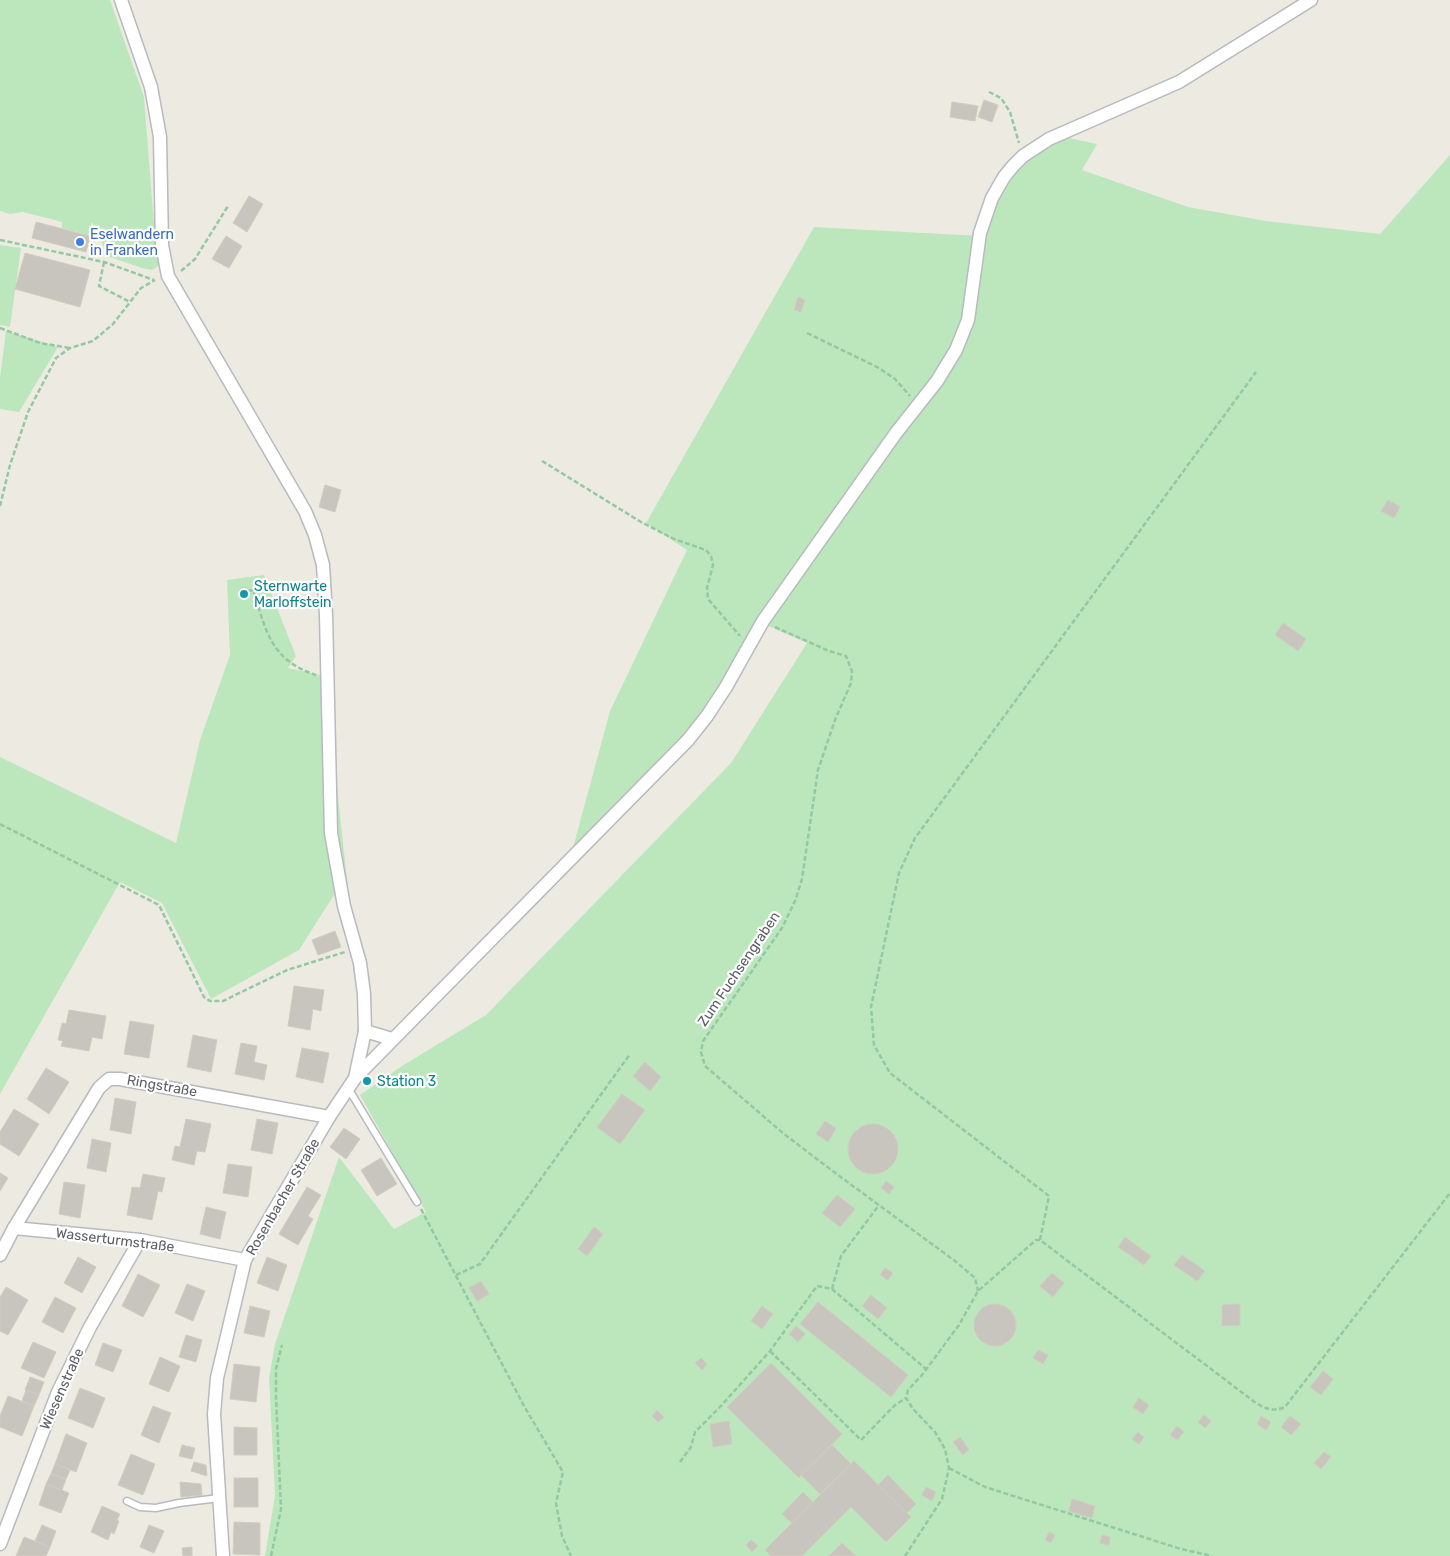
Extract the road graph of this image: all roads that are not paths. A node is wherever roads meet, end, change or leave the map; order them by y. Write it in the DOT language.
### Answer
graph roads {
  1 [pos="121,0"];
  2 [pos="1311,0"];
  3 [pos="365,1031"];
  4 [pos="392,1039"];
  5 [pos="351,1083"];
  6 [pos="329,1117"];
  7 [pos="418,1202"];
  8 [pos="14,1228"];
  9 [pos="140,1240"];
  10 [pos="0,1255"];
  11 [pos="245,1260"];
  12 [pos="219,1498"];
  13 [pos="126,1501"];
  14 [pos="0,1544"];
  15 [pos="223,1556"];
  1 -- 3 [label="street, Rosenbacher Straße"];
  2 -- 4 [label="street"];
  3 -- 4 [label="street"];
  3 -- 5 [label="street, Rosenbacher Straße"];
  4 -- 5 [label="street"];
  5 -- 6 [label="street, Rosenbacher Straße"];
  5 -- 7 [label="lane"];
  6 -- 8 [label="street, Ringstraße"];
  6 -- 11 [label="street, Rosenbacher Straße"];
  8 -- 9 [label="street, Wasserturmstraße"];
  8 -- 10 [label="street, Ringstraße"];
  9 -- 11 [label="street, Wasserturmstraße"];
  9 -- 14 [label="street, Wiesenstraße"];
  11 -- 12 [label="street, Rosenbacher Straße"];
  12 -- 13 [label="lane"];
  12 -- 15 [label="street, Rosenbacher Straße"];
}
